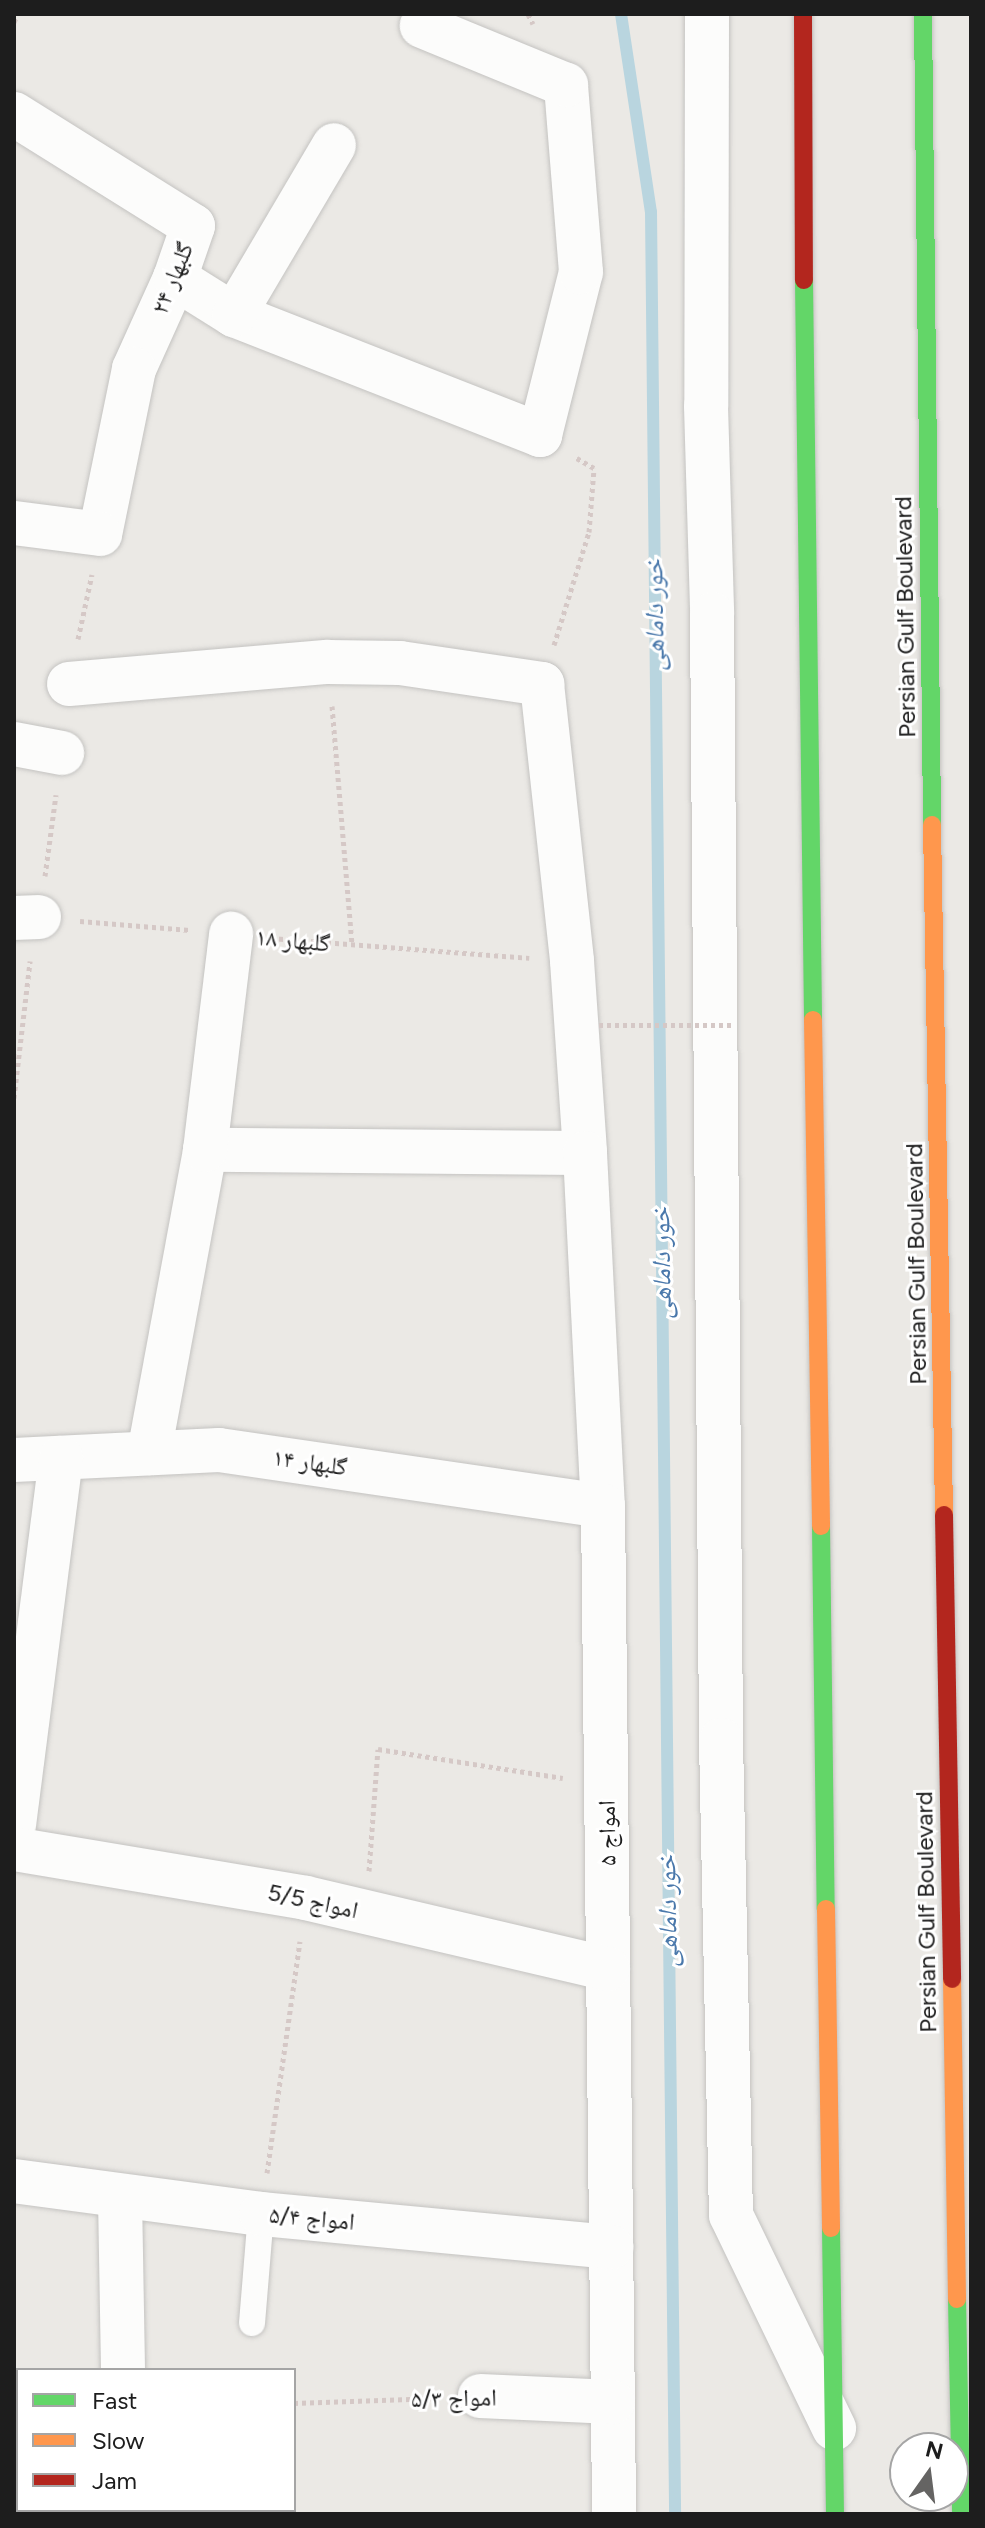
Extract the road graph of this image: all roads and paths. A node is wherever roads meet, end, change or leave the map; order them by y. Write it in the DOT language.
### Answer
graph roads {
  1 [pos="18,14"];
  2 [pos="707,14"];
  3 [pos="803,14"];
  4 [pos="923,14"];
  5 [pos="14,22"];
  6 [pos="422,26"];
  7 [pos="14,114"];
  8 [pos="334,145"];
  9 [pos="175,278"];
  10 [pos="234,315"];
  11 [pos="540,435"];
  12 [pos="14,523"];
  13 [pos="328,662"];
  14 [pos="69,684"];
  15 [pos="542,684"];
  16 [pos="14,744"];
  17 [pos="62,753"];
  18 [pos="27,918"];
  19 [pos="231,934"];
  20 [pos="352,945"];
  21 [pos="572,961"];
  22 [pos="599,1025"];
  23 [pos="733,1025"];
  24 [pos="14,1098"];
  25 [pos="205,1150"];
  26 [pos="585,1153"];
  27 [pos="149,1453"];
  28 [pos="61,1458"];
  29 [pos="14,1460"];
  30 [pos="603,1506"];
  31 [pos="607,1785"];
  32 [pos="14,1825"];
  33 [pos="14,1849"];
  34 [pos="306,1898"];
  35 [pos="366,1912"];
  36 [pos="608,1969"];
  37 [pos="14,2181"];
  38 [pos="120,2197"];
  39 [pos="261,2214"];
  40 [pos="611,2247"];
  41 [pos="252,2323"];
  42 [pos="123,2368"];
  43 [pos="480,2396"];
  44 [pos="613,2402"];
  45 [pos="296,2403"];
  46 [pos="834,2428"];
  47 [pos="614,2514"];
  48 [pos="835,2514"];
  49 [pos="961,2514"];
  1 -- 5 [label="path"];
  2 -- 46 [label="street"];
  3 -- 46 [label="main road"];
  4 -- 49 [label="main road, Persian Gulf Boulevard"];
  6 -- 11 [label="street"];
  7 -- 9 [label="street, گلبهار ۲۴"];
  8 -- 10 [label="street"];
  9 -- 10 [label="street"];
  9 -- 12 [label="street, گلبهار ۲۴"];
  10 -- 11 [label="street"];
  11 -- 15 [label="path"];
  13 -- 14 [label="street"];
  13 -- 15 [label="street"];
  13 -- 20 [label="path"];
  15 -- 21 [label="street, امواج ۵"];
  16 -- 17 [label="street"];
  18 -- 19 [label="path, گلبهار ۱۸"];
  18 -- 24 [label="path"];
  19 -- 20 [label="path, گلبهار ۱۸"];
  19 -- 25 [label="street"];
  20 -- 21 [label="path, گلبهار ۱۸"];
  21 -- 26 [label="street, امواج ۵"];
  22 -- 23 [label="path, bridge"];
  25 -- 26 [label="street"];
  25 -- 27 [label="street"];
  26 -- 30 [label="street, امواج ۵"];
  27 -- 28 [label="street, گلبهار ۱۴"];
  27 -- 30 [label="street, گلبهار ۱۴"];
  28 -- 29 [label="street, گلبهار ۱۴"];
  28 -- 32 [label="street"];
  30 -- 31 [label="street, امواج ۵"];
  31 -- 35 [label="path"];
  31 -- 36 [label="street, امواج ۵"];
  33 -- 34 [label="street, امواج 5/5"];
  34 -- 35 [label="street, امواج 5/5"];
  34 -- 39 [label="path"];
  35 -- 36 [label="street, امواج 5/5"];
  36 -- 40 [label="street, امواج ۵"];
  37 -- 38 [label="street, امواج ۵/۴"];
  38 -- 39 [label="street, امواج ۵/۴"];
  38 -- 42 [label="street"];
  39 -- 40 [label="street, امواج ۵/۴"];
  39 -- 41 [label="lane"];
  40 -- 44 [label="street, امواج ۵"];
  43 -- 44 [label="street, امواج ۵/۳"];
  43 -- 45 [label="path, امواج ۵/۳"];
  44 -- 47 [label="street, امواج ۵"];
  46 -- 48 [label="main road"];
}
